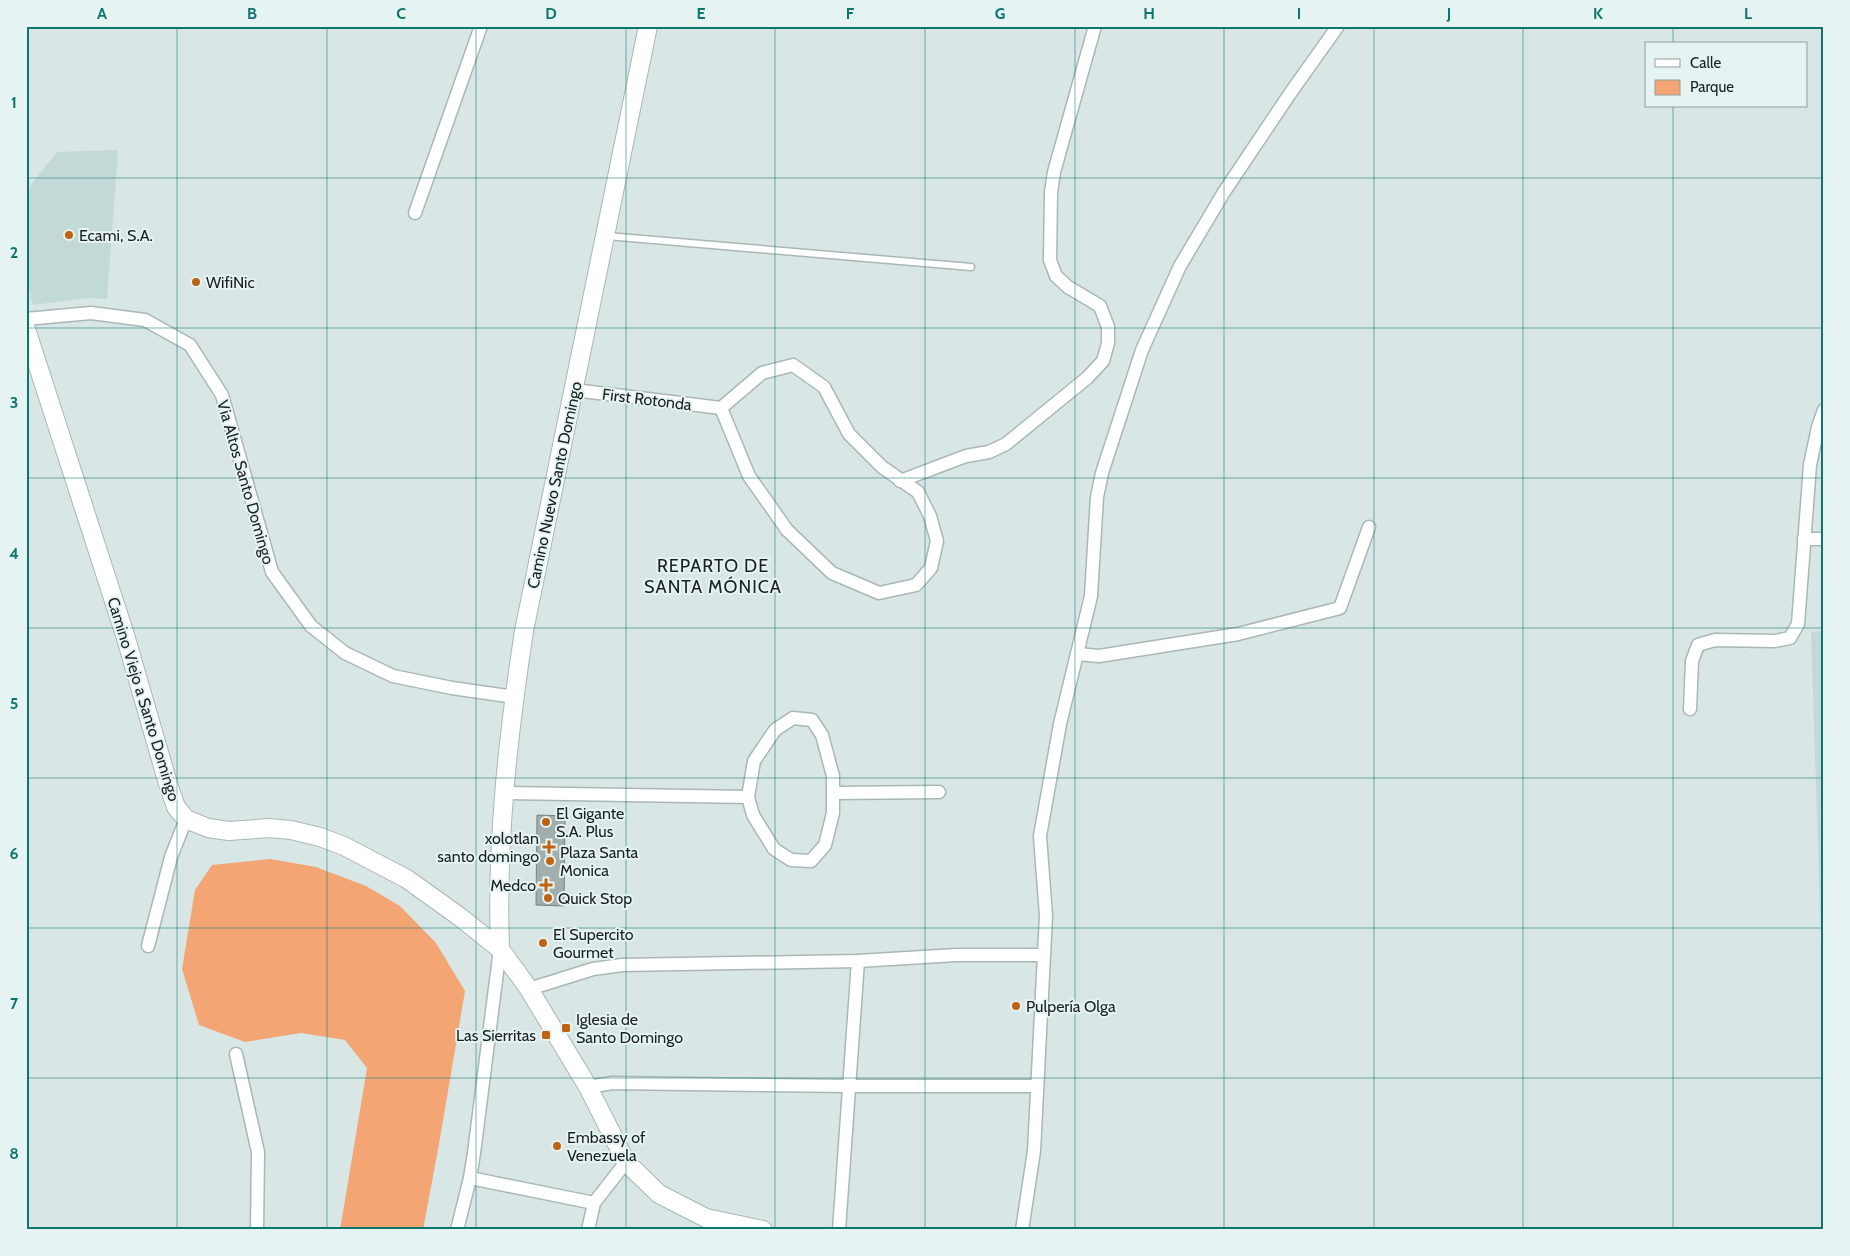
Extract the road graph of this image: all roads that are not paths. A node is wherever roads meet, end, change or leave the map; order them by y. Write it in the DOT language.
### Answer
graph roads {
  1 [pos="481,26"];
  2 [pos="648,26"];
  3 [pos="1095,26"];
  4 [pos="1338,26"];
  5 [pos="415,213"];
  6 [pos="606,236"];
  7 [pos="971,267"];
  8 [pos="26,318"];
  9 [pos="26,330"];
  10 [pos="574,390"];
  11 [pos="721,408"];
  12 [pos="1824,410"];
  13 [pos="900,481"];
  14 [pos="1369,527"];
  15 [pos="1804,539"];
  16 [pos="1824,540"];
  17 [pos="1077,654"];
  18 [pos="514,697"];
  19 [pos="1690,709"];
  20 [pos="939,792"];
  21 [pos="504,793"];
  22 [pos="833,793"];
  23 [pos="748,797"];
  24 [pos="186,819"];
  25 [pos="148,946"];
  26 [pos="500,949"];
  27 [pos="1044,955"];
  28 [pos="858,961"];
  29 [pos="528,989"];
  30 [pos="236,1054"];
  31 [pos="851,1086"];
  32 [pos="1037,1086"];
  33 [pos="588,1087"];
  34 [pos="626,1162"];
  35 [pos="470,1178"];
  36 [pos="594,1203"];
  37 [pos="257,1230"];
  38 [pos="457,1230"];
  39 [pos="588,1230"];
  40 [pos="763,1230"];
  41 [pos="840,1230"];
  42 [pos="1022,1230"];
  1 -- 5 [label="street"];
  2 -- 6 [label="street, Camino Nuevo Santo Domingo"];
  3 -- 13 [label="street"];
  4 -- 17 [label="street"];
  6 -- 7 [label="lane"];
  6 -- 10 [label="street, Camino Nuevo Santo Domingo"];
  8 -- 18 [label="street, Via Altos Santo Domingo"];
  9 -- 24 [label="street, Camino Viejo a Santo Domingo"];
  10 -- 11 [label="street, First Rotonda"];
  10 -- 18 [label="street, Camino Nuevo Santo Domingo"];
  11 -- 13 [label="street"];
  11 -- 13 [label="street"];
  12 -- 15 [label="street"];
  14 -- 17 [label="street"];
  15 -- 16 [label="street"];
  15 -- 19 [label="street"];
  17 -- 27 [label="street"];
  18 -- 21 [label="street, Camino Nuevo Santo Domingo"];
  20 -- 22 [label="street"];
  21 -- 23 [label="street"];
  21 -- 26 [label="street, Camino Nuevo Santo Domingo"];
  22 -- 23 [label="street"];
  22 -- 23 [label="street"];
  24 -- 25 [label="street"];
  24 -- 26 [label="street, Camino Viejo a Santo Domingo"];
  26 -- 29 [label="street"];
  26 -- 35 [label="street"];
  27 -- 28 [label="street"];
  27 -- 32 [label="street"];
  28 -- 29 [label="street"];
  28 -- 31 [label="street"];
  29 -- 33 [label="street"];
  30 -- 37 [label="street"];
  31 -- 32 [label="street"];
  31 -- 33 [label="street"];
  31 -- 41 [label="street"];
  32 -- 42 [label="street"];
  33 -- 34 [label="street"];
  34 -- 36 [label="street"];
  34 -- 40 [label="street"];
  35 -- 36 [label="street"];
  35 -- 38 [label="street"];
  36 -- 39 [label="street"];
}
